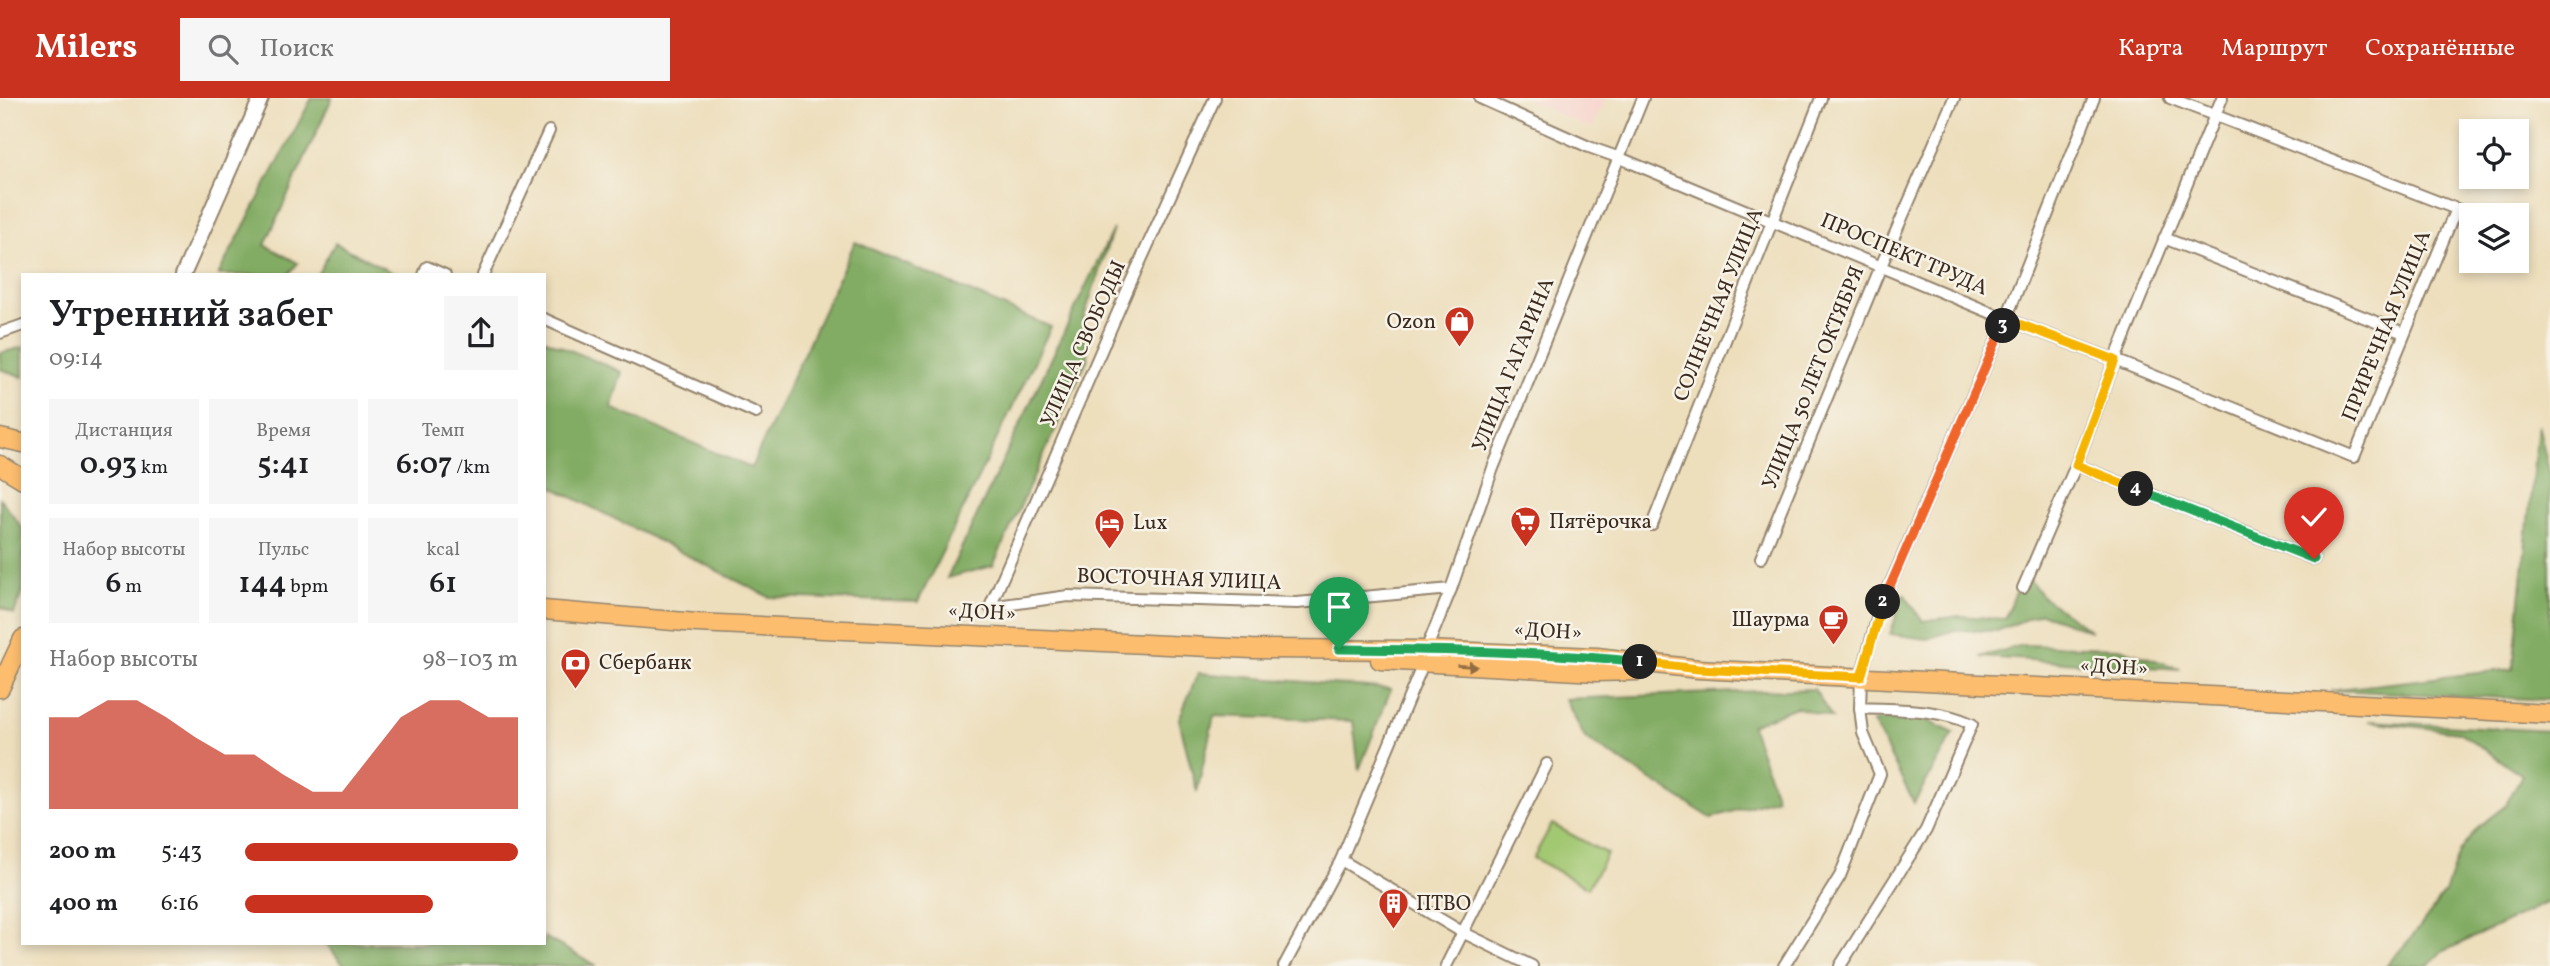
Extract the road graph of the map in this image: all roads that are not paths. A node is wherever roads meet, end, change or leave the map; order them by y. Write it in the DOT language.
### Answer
graph roads {
  1 [pos="261,98"];
  2 [pos="1215,98"];
  3 [pos="1480,98"];
  4 [pos="1643,98"];
  5 [pos="1821,98"];
  6 [pos="1954,98"];
  7 [pos="2094,98"];
  8 [pos="2170,98"];
  9 [pos="2222,98"];
  10 [pos="2216,115"];
  11 [pos="549,131"];
  12 [pos="1620,158"];
  13 [pos="2456,209"];
  14 [pos="2459,210"];
  15 [pos="1773,221"];
  16 [pos="2164,238"];
  17 [pos="1881,266"];
  18 [pos="181,273"];
  19 [pos="425,273"];
  20 [pos="440,273"];
  21 [pos="484,273"];
  22 [pos="2006,319"];
  23 [pos="546,320"];
  24 [pos="21,326"];
  25 [pos="0,333"];
  26 [pos="2404,333"];
  27 [pos="2115,360"];
  28 [pos="756,413"];
  29 [pos="0,438"];
  30 [pos="21,443"];
  31 [pos="2354,457"];
  32 [pos="0,465"];
  33 [pos="2076,465"];
  34 [pos="21,478"];
  35 [pos="1652,525"];
  36 [pos="1761,558"];
  37 [pos="2314,559"];
  38 [pos="2023,588"];
  39 [pos="1451,589"];
  40 [pos="990,607"];
  41 [pos="546,610"];
  42 [pos="21,643"];
  43 [pos="1425,657"];
  44 [pos="1861,677"];
  45 [pos="0,688"];
  46 [pos="1860,708"];
  47 [pos="2550,714"];
  48 [pos="1547,764"];
  49 [pos="1341,860"];
  50 [pos="1462,932"];
  51 [pos="1284,966"];
  52 [pos="1446,966"];
  53 [pos="1532,966"];
  54 [pos="1784,966"];
  55 [pos="1840,966"];
  1 -- 18 [label="street"];
  2 -- 40 [label="street, УЛИЦА СВОБОДЫ"];
  3 -- 12 [label="street, ПРОСПЕКТ ТРУДА"];
  4 -- 12 [label="street, УЛИЦА ГАГАРИНА"];
  5 -- 15 [label="street, СОЛНЕЧНАЯ УЛИЦА"];
  6 -- 17 [label="street, УЛИЦА 50 ЛЕТ ОКТЯБРЯ"];
  7 -- 22 [label="street"];
  8 -- 10 [label="street"];
  9 -- 10 [label="street"];
  10 -- 13 [label="street"];
  10 -- 16 [label="street"];
  11 -- 21 [label="street"];
  12 -- 15 [label="street, ПРОСПЕКТ ТРУДА"];
  12 -- 39 [label="street, УЛИЦА ГАГАРИНА"];
  13 -- 14 [label="street"];
  13 -- 26 [label="street, ПРИРЕЧНАЯ УЛИЦА"];
  15 -- 17 [label="street, ПРОСПЕКТ ТРУДА"];
  15 -- 35 [label="street, СОЛНЕЧНАЯ УЛИЦА"];
  16 -- 26 [label="street"];
  16 -- 27 [label="street"];
  17 -- 22 [label="street, ПРОСПЕКТ ТРУДА"];
  17 -- 36 [label="street, УЛИЦА 50 ЛЕТ ОКТЯБРЯ"];
  19 -- 20 [label="street"];
  22 -- 27 [label="street, ПРОСПЕКТ ТРУДА"];
  22 -- 44 [label="street"];
  23 -- 28 [label="street"];
  24 -- 25 [label="street"];
  26 -- 31 [label="street, ПРИРЕЧНАЯ УЛИЦА"];
  27 -- 31 [label="street, ПРОСПЕКТ ТРУДА"];
  27 -- 33 [label="street"];
  29 -- 30 [label="main road"];
  32 -- 34 [label="main road"];
  33 -- 37 [label="street"];
  33 -- 38 [label="street"];
  39 -- 40 [label="street, ВОСТОЧНАЯ УЛИЦА"];
  39 -- 43 [label="street, УЛИЦА ГАГАРИНА"];
  41 -- 43 [label="main road, «ДОН»"];
  42 -- 45 [label="main road"];
  43 -- 44 [label="main road, «ДОН»"];
  43 -- 49 [label="street, УЛИЦА ГАГАРИНА"];
  44 -- 46 [label="street"];
  44 -- 47 [label="main road, «ДОН»"];
  46 -- 54 [label="street"];
  46 -- 55 [label="street"];
  48 -- 50 [label="street"];
  49 -- 50 [label="street"];
  49 -- 51 [label="street, УЛИЦА ГАГАРИНА"];
  50 -- 52 [label="street"];
  50 -- 53 [label="street"];
}
